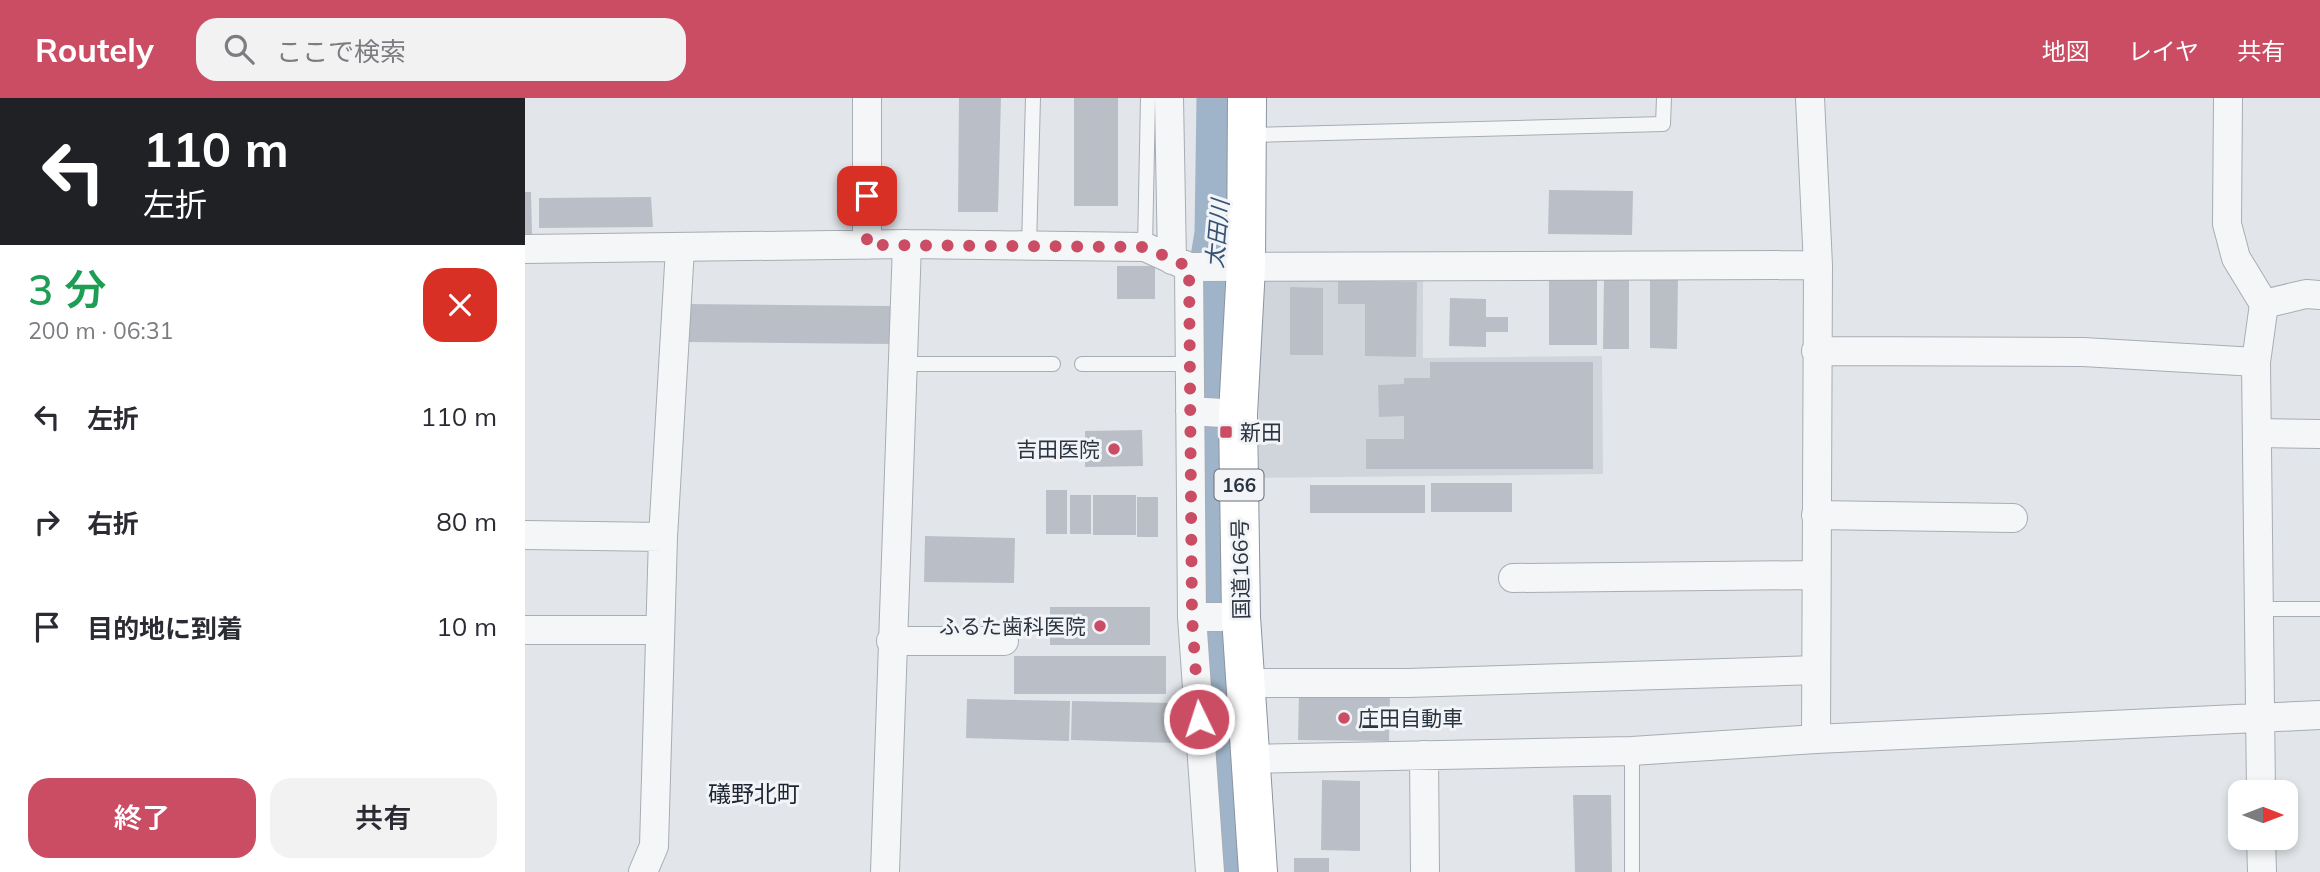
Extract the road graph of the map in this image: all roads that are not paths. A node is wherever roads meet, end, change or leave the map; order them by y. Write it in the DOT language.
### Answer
graph roads {
  1 [pos="867,98"];
  2 [pos="1034,98"];
  3 [pos="1148,98"];
  4 [pos="1169,98"];
  5 [pos="1247,98"];
  6 [pos="1664,98"];
  7 [pos="1810,98"];
  8 [pos="2228,98"];
  9 [pos="1247,135"];
  10 [pos="907,244"];
  11 [pos="867,245"];
  12 [pos="1029,246"];
  13 [pos="680,247"];
  14 [pos="1145,247"];
  15 [pos="525,249"];
  16 [pos="1186,264"];
  17 [pos="1818,265"];
  18 [pos="1239,268"];
  19 [pos="2320,295"];
  20 [pos="2264,304"];
  21 [pos="1816,351"];
  22 [pos="2256,362"];
  23 [pos="903,364"];
  24 [pos="1053,364"];
  25 [pos="1082,364"];
  26 [pos="1189,364"];
  27 [pos="1212,413"];
  28 [pos="2257,433"];
  29 [pos="2320,434"];
  30 [pos="1816,515"];
  31 [pos="2013,517"];
  32 [pos="525,535"];
  33 [pos="663,537"];
  34 [pos="1816,575"];
  35 [pos="1513,578"];
  36 [pos="2259,609"];
  37 [pos="2320,609"];
  38 [pos="1215,617"];
  39 [pos="525,630"];
  40 [pos="660,630"];
  41 [pos="891,641"];
  42 [pos="1004,641"];
  43 [pos="1816,670"];
  44 [pos="1243,683"];
  45 [pos="2320,715"];
  46 [pos="2260,716"];
  47 [pos="1816,739"];
  48 [pos="1632,751"];
  49 [pos="1425,755"];
  50 [pos="1249,759"];
  51 [pos="2261,780"];
  52 [pos="2261,850"];
  53 [pos="643,872"];
  54 [pos="885,872"];
  55 [pos="1210,872"];
  56 [pos="1258,872"];
  57 [pos="1425,872"];
  58 [pos="1632,872"];
  59 [pos="2262,872"];
  1 -- 11 [label="street"];
  2 -- 12 [label="lane"];
  3 -- 14 [label="lane"];
  4 -- 16 [label="street"];
  5 -- 9 [label="highway, 国道166号 / 166"];
  6 -- 9 [label="lane"];
  7 -- 17 [label="street"];
  8 -- 20 [label="street"];
  9 -- 18 [label="highway, 国道166号 / 166"];
  10 -- 11 [label="street"];
  10 -- 12 [label="street"];
  10 -- 23 [label="street"];
  11 -- 13 [label="street"];
  12 -- 14 [label="street"];
  13 -- 15 [label="street"];
  13 -- 33 [label="street"];
  14 -- 16 [label="street"];
  16 -- 18 [label="street"];
  16 -- 26 [label="street"];
  17 -- 18 [label="street"];
  17 -- 21 [label="street"];
  18 -- 27 [label="highway, 国道166号 / 166"];
  19 -- 20 [label="street"];
  20 -- 22 [label="street"];
  21 -- 22 [label="street"];
  21 -- 30 [label="street"];
  22 -- 28 [label="street"];
  23 -- 24 [label="lane"];
  23 -- 41 [label="street"];
  25 -- 26 [label="lane"];
  26 -- 27 [label="street"];
  27 -- 38 [label="highway, 国道166号 / 166"];
  28 -- 29 [label="street"];
  28 -- 36 [label="street"];
  30 -- 31 [label="street"];
  30 -- 34 [label="street"];
  32 -- 33 [label="street"];
  33 -- 40 [label="street"];
  34 -- 35 [label="street"];
  34 -- 43 [label="street"];
  36 -- 37 [label="lane"];
  36 -- 46 [label="street"];
  38 -- 44 [label="highway, 国道166号 / 166"];
  38 -- 55 [label="street"];
  39 -- 40 [label="street"];
  40 -- 53 [label="street"];
  41 -- 42 [label="street"];
  41 -- 54 [label="street"];
  43 -- 44 [label="street"];
  43 -- 47 [label="street"];
  44 -- 50 [label="highway, 国道166号 / 166"];
  45 -- 46 [label="street"];
  46 -- 47 [label="street"];
  46 -- 51 [label="street"];
  47 -- 48 [label="street"];
  48 -- 49 [label="street"];
  48 -- 58 [label="lane"];
  49 -- 50 [label="street"];
  49 -- 57 [label="street"];
  50 -- 56 [label="highway, 国道166号 / 166"];
  52 -- 59 [label="street"];
}
